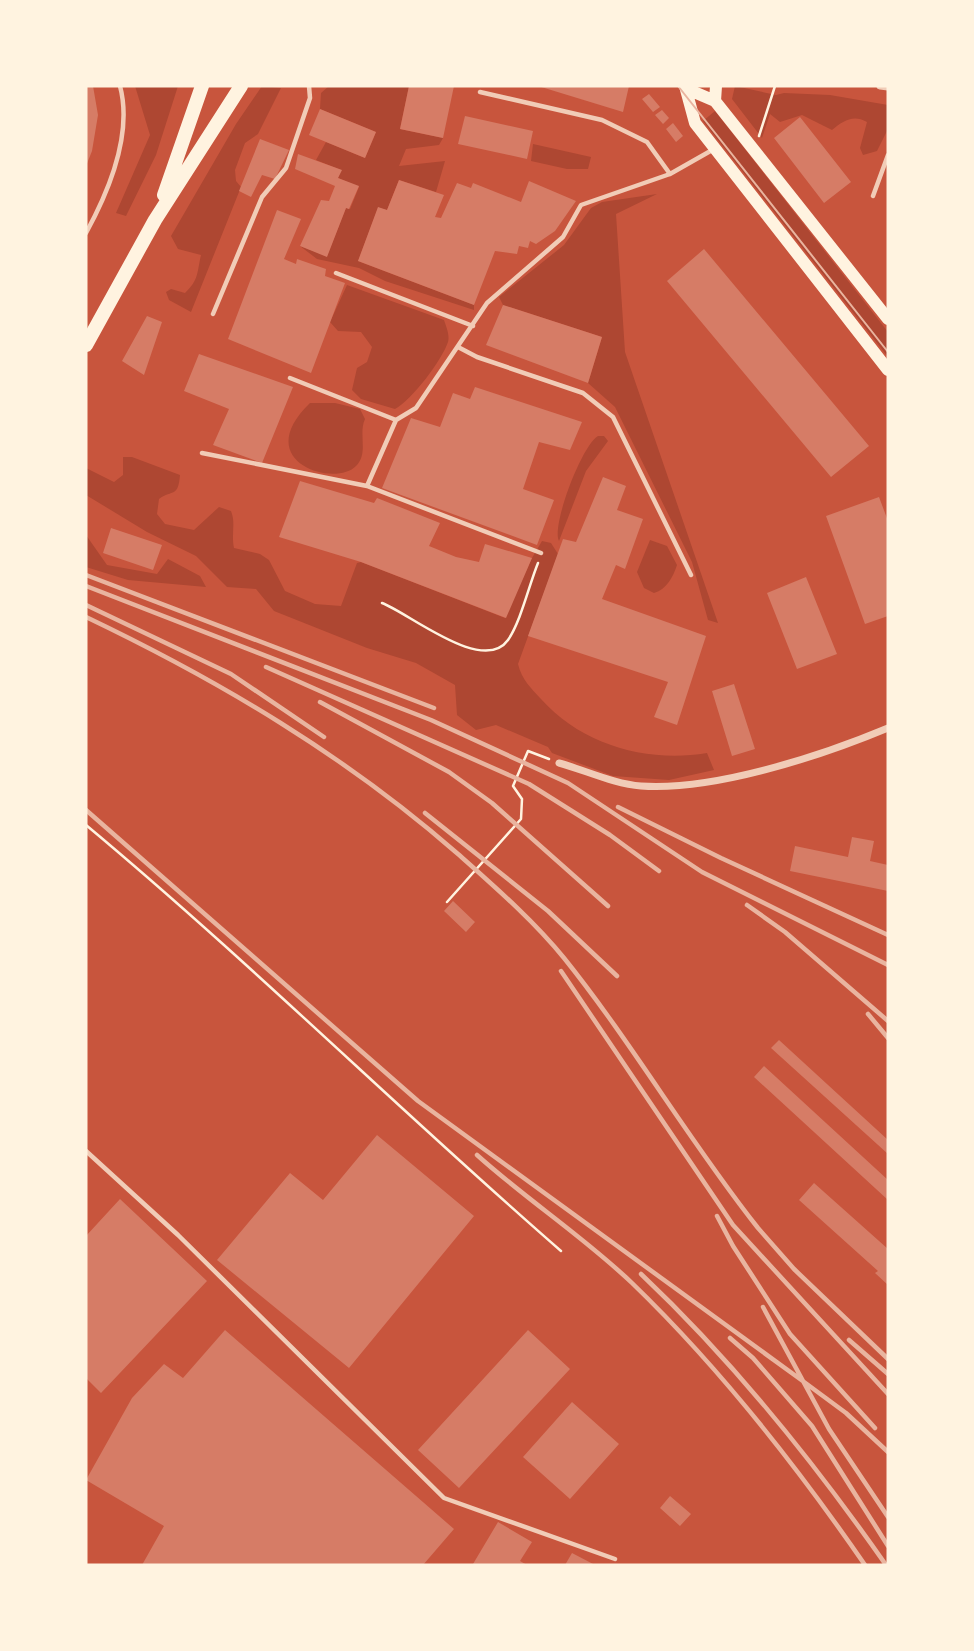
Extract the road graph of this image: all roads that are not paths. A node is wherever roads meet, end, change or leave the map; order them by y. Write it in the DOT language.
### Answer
graph roads {
  1 [pos="120,86"];
  2 [pos="202,86"];
  3 [pos="241,86"];
  4 [pos="309,86"];
  5 [pos="716,86"];
  6 [pos="880,86"];
  7 [pos="686,87"];
  8 [pos="888,87"];
  9 [pos="480,92"];
  10 [pos="715,101"];
  11 [pos="715,148"];
  12 [pos="888,155"];
  13 [pos="670,174"];
  14 [pos="873,196"];
  15 [pos="155,220"];
  16 [pos="86,233"];
  17 [pos="335,273"];
  18 [pos="213,314"];
  19 [pos="888,319"];
  20 [pos="474,324"];
  21 [pos="86,345"];
  22 [pos="458,348"];
  23 [pos="888,370"];
  24 [pos="290,378"];
  25 [pos="396,420"];
  26 [pos="202,453"];
  27 [pos="367,486"];
  28 [pos="541,553"];
  29 [pos="691,575"];
  30 [pos="888,728"];
  31 [pos="559,763"];
  32 [pos="86,1151"];
  33 [pos="615,1559"];
  1 -- 16 [label="lane"];
  2 -- 15 [label="main road"];
  3 -- 15 [label="main road"];
  4 -- 18 [label="lane"];
  5 -- 10 [label="main road"];
  6 -- 8 [label="street"];
  7 -- 10 [label="main road"];
  7 -- 11 [label="main road"];
  9 -- 13 [label="lane"];
  10 -- 19 [label="main road"];
  11 -- 13 [label="lane"];
  11 -- 23 [label="main road"];
  12 -- 14 [label="lane"];
  13 -- 20 [label="lane"];
  15 -- 21 [label="main road"];
  17 -- 20 [label="lane"];
  20 -- 22 [label="lane"];
  22 -- 25 [label="lane"];
  22 -- 29 [label="lane"];
  24 -- 25 [label="lane"];
  25 -- 27 [label="lane"];
  26 -- 27 [label="lane"];
  27 -- 28 [label="lane"];
  30 -- 31 [label="street"];
  32 -- 33 [label="lane"];
}
